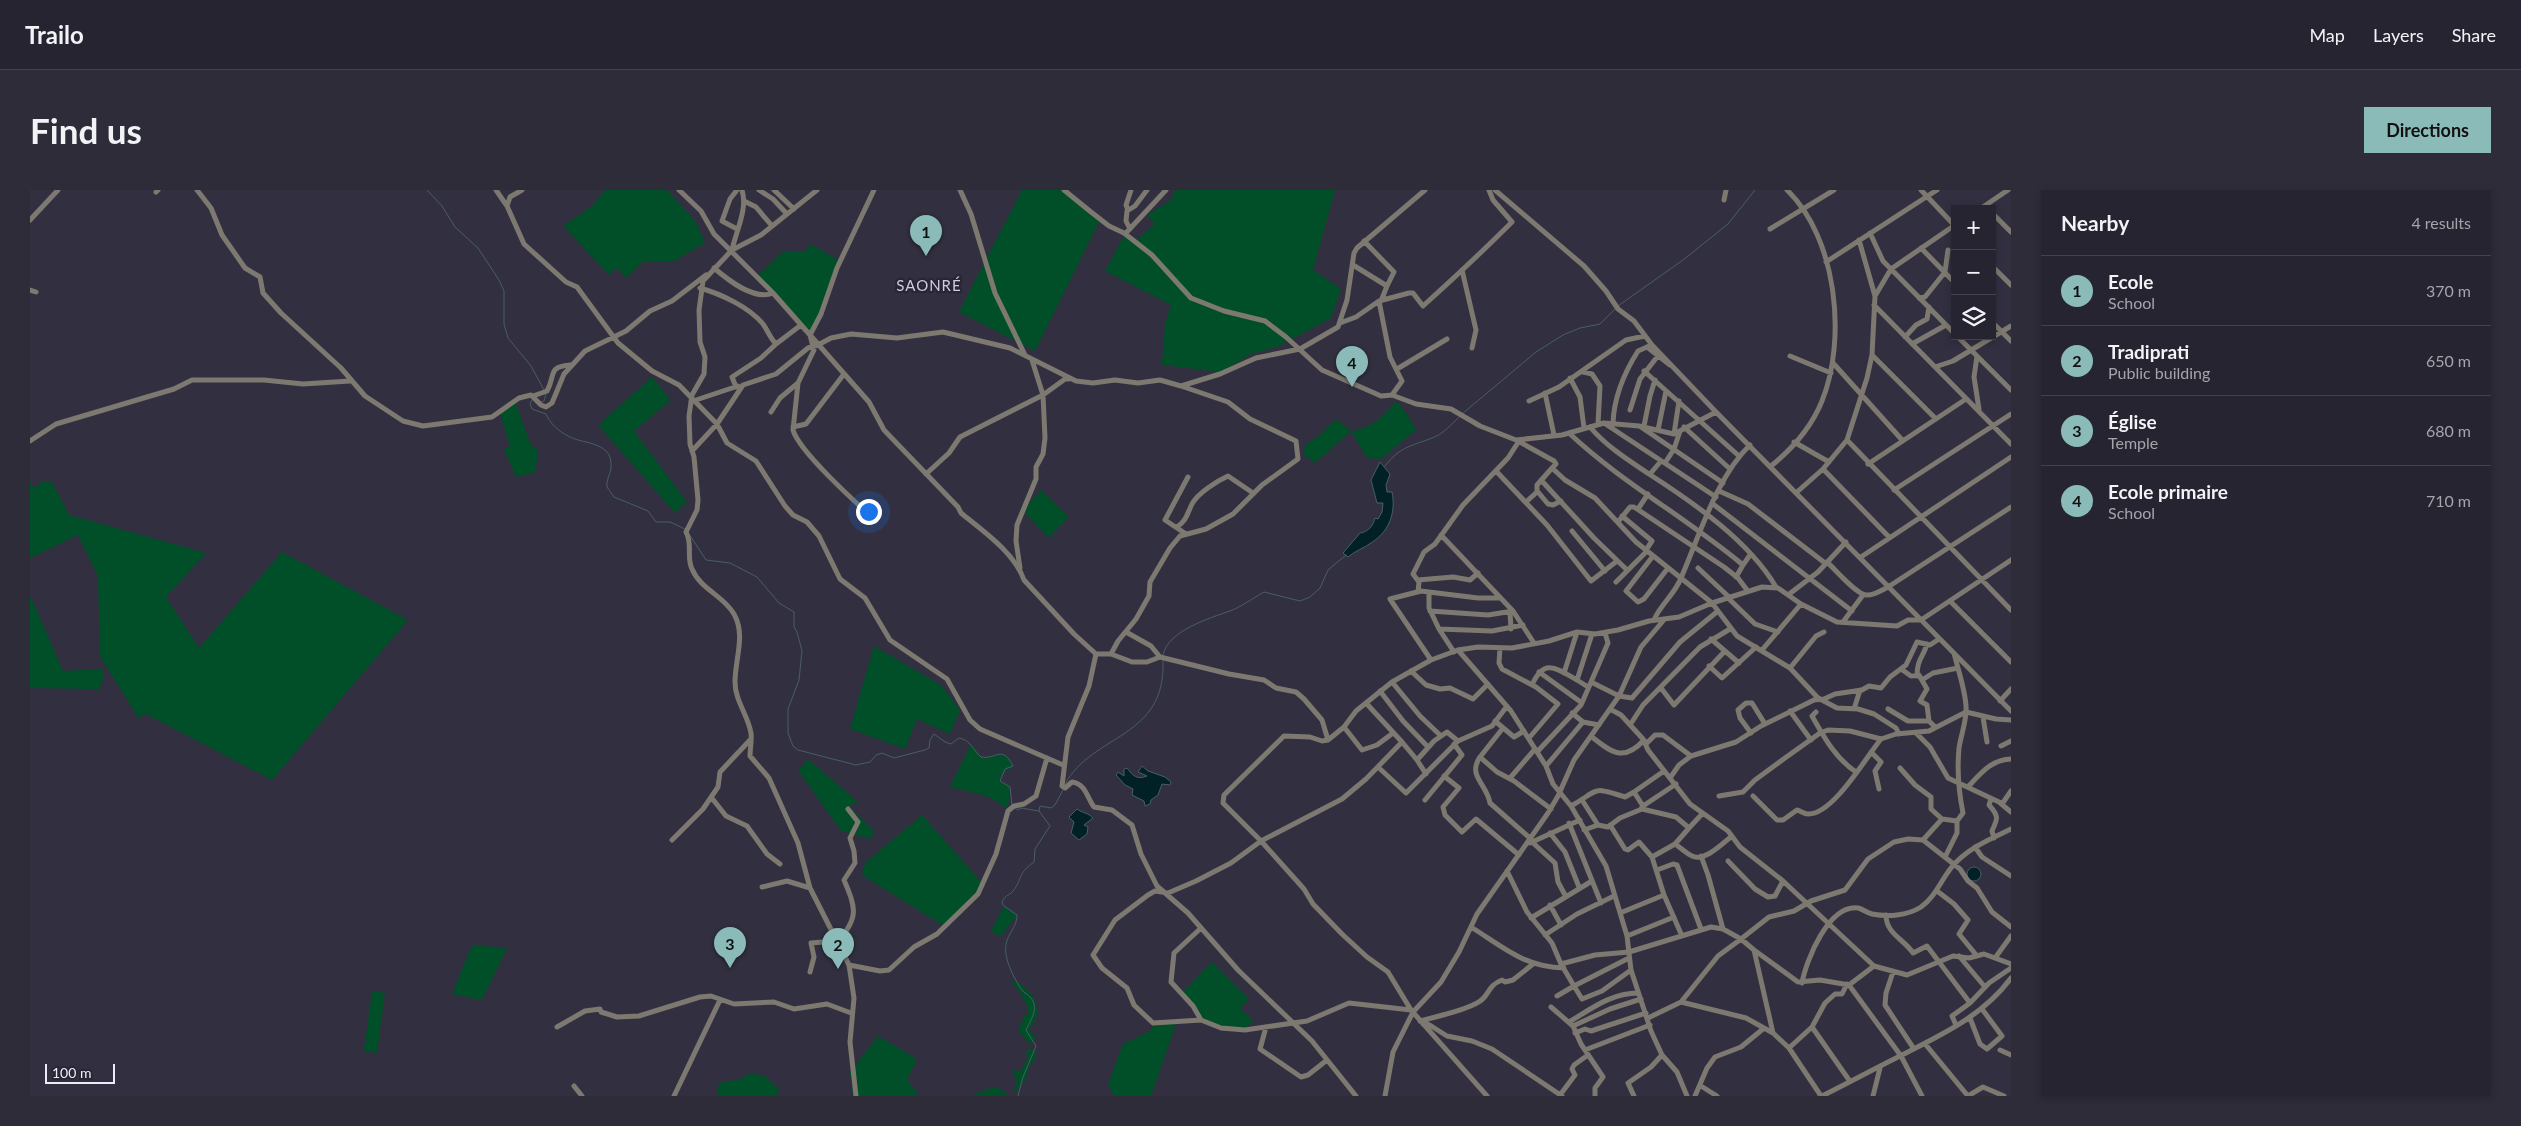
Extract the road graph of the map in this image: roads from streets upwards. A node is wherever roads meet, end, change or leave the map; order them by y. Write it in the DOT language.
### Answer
graph roads {
  1 [pos="58,190"];
  2 [pos="197,190"];
  3 [pos="496,190"];
  4 [pos="522,190"];
  5 [pos="679,190"];
  6 [pos="737,190"];
  7 [pos="742,190"];
  8 [pos="748,190"];
  9 [pos="759,190"];
  10 [pos="774,190"];
  11 [pos="817,190"];
  12 [pos="874,190"];
  13 [pos="960,190"];
  14 [pos="1064,190"];
  15 [pos="1131,190"];
  16 [pos="1147,190"];
  17 [pos="1166,190"];
  18 [pos="1425,190"];
  19 [pos="1489,190"];
  20 [pos="1495,190"];
  21 [pos="1726,190"];
  22 [pos="1787,190"];
  23 [pos="1834,190"];
  24 [pos="1921,190"];
  25 [pos="1937,190"];
  26 [pos="2008,190"];
  27 [pos="1927,196"];
  28 [pos="744,199"];
  29 [pos="1724,200"];
  30 [pos="1989,205"];
  31 [pos="507,206"];
  32 [pos="794,209"];
  33 [pos="1128,210"];
  34 [pos="1803,210"];
  35 [pos="787,214"];
  36 [pos="1996,217"];
  37 [pos="30,220"];
  38 [pos="1951,222"];
  39 [pos="772,226"];
  40 [pos="737,229"];
  41 [pos="1130,229"];
  42 [pos="1770,229"];
  43 [pos="1951,229"];
  44 [pos="2011,232"];
  45 [pos="1870,233"];
  46 [pos="1125,234"];
  47 [pos="1859,240"];
  48 [pos="1364,241"];
  49 [pos="1921,248"];
  50 [pos="732,250"];
  51 [pos="1948,250"];
  52 [pos="1826,262"];
  53 [pos="1353,265"];
  54 [pos="714,268"];
  55 [pos="1891,269"];
  56 [pos="1462,270"];
  57 [pos="1997,271"];
  58 [pos="1945,272"];
  59 [pos="709,273"];
  60 [pos="1951,279"];
  61 [pos="2011,284"];
  62 [pos="1386,286"];
  63 [pos="700,288"];
  64 [pos="30,290"];
  65 [pos="36,292"];
  66 [pos="773,294"];
  67 [pos="1875,296"];
  68 [pos="1919,298"];
  69 [pos="1380,301"];
  70 [pos="1874,304"];
  71 [pos="1929,307"];
  72 [pos="1340,324"];
  73 [pos="801,325"];
  74 [pos="1946,325"];
  75 [pos="1996,326"];
  76 [pos="2011,326"];
  77 [pos="1951,330"];
  78 [pos="2002,332"];
  79 [pos="810,335"];
  80 [pos="1645,336"];
  81 [pos="1905,337"];
  82 [pos="614,338"];
  83 [pos="1447,338"];
  84 [pos="1961,340"];
  85 [pos="2011,341"];
  86 [pos="776,344"];
  87 [pos="1912,344"];
  88 [pos="816,346"];
  89 [pos="1650,346"];
  90 [pos="1300,348"];
  91 [pos="1472,348"];
  92 [pos="1972,351"];
  93 [pos="1872,355"];
  94 [pos="1790,356"];
  95 [pos="1977,356"];
  96 [pos="1657,357"];
  97 [pos="1029,358"];
  98 [pos="1833,363"];
  99 [pos="570,365"];
  100 [pos="1935,367"];
  101 [pos="1675,368"];
  102 [pos="1397,369"];
  103 [pos="1583,372"];
  104 [pos="1644,372"];
  105 [pos="1831,373"];
  106 [pos="844,374"];
  107 [pos="1570,378"];
  108 [pos="1069,379"];
  109 [pos="1655,380"];
  110 [pos="350,381"];
  111 [pos="2011,382"];
  112 [pos="798,383"];
  113 [pos="2004,383"];
  114 [pos="743,385"];
  115 [pos="1181,386"];
  116 [pos="736,387"];
  117 [pos="2011,390"];
  118 [pos="1666,391"];
  119 [pos="1544,393"];
  120 [pos="1043,394"];
  121 [pos="1862,394"];
  122 [pos="692,395"];
  123 [pos="1392,395"];
  124 [pos="533,396"];
  125 [pos="696,400"];
  126 [pos="1966,400"];
  127 [pos="1529,401"];
  128 [pos="1678,401"];
  129 [pos="1630,410"];
  130 [pos="1980,410"];
  131 [pos="771,412"];
  132 [pos="1716,412"];
  133 [pos="2011,414"];
  134 [pos="1936,419"];
  135 [pos="1699,420"];
  136 [pos="1613,423"];
  137 [pos="716,424"];
  138 [pos="1601,424"];
  139 [pos="1641,426"];
  140 [pos="1993,426"];
  141 [pos="793,427"];
  142 [pos="1587,428"];
  143 [pos="1682,429"];
  144 [pos="1658,430"];
  145 [pos="1569,433"];
  146 [pos="1674,434"];
  147 [pos="1554,435"];
  148 [pos="1517,440"];
  149 [pos="1847,440"];
  150 [pos="30,441"];
  151 [pos="1903,441"];
  152 [pos="1794,442"];
  153 [pos="2011,444"];
  154 [pos="1750,445"];
  155 [pos="1674,449"];
  156 [pos="692,451"];
  157 [pos="1739,456"];
  158 [pos="2011,457"];
  159 [pos="1663,462"];
  160 [pos="1830,462"];
  161 [pos="1868,464"];
  162 [pos="1771,466"];
  163 [pos="1552,468"];
  164 [pos="1730,469"];
  165 [pos="1823,469"];
  166 [pos="1496,471"];
  167 [pos="926,474"];
  168 [pos="1650,474"];
  169 [pos="1188,477"];
  170 [pos="1541,480"];
  171 [pos="1723,483"];
  172 [pos="1894,490"];
  173 [pos="1720,491"];
  174 [pos="1538,492"];
  175 [pos="1797,492"];
  176 [pos="1253,493"];
  177 [pos="1648,494"];
  178 [pos="1716,497"];
  179 [pos="1560,501"];
  180 [pos="1526,502"];
  181 [pos="1713,504"];
  182 [pos="2011,507"];
  183 [pos="1638,509"];
  184 [pos="1708,515"];
  185 [pos="1622,516"];
  186 [pos="1920,516"];
  187 [pos="872,517"];
  188 [pos="1618,522"];
  189 [pos="1177,527"];
  190 [pos="1572,531"];
  191 [pos="1700,531"];
  192 [pos="1186,534"];
  193 [pos="1441,535"];
  194 [pos="1889,536"];
  195 [pos="1846,542"];
  196 [pos="1693,547"];
  197 [pos="1950,547"];
  198 [pos="1647,550"];
  199 [pos="1750,555"];
  200 [pos="1653,556"];
  201 [pos="1861,557"];
  202 [pos="1617,561"];
  203 [pos="1826,562"];
  204 [pos="2010,562"];
  205 [pos="1743,565"];
  206 [pos="1668,568"];
  207 [pos="1698,568"];
  208 [pos="1020,570"];
  209 [pos="1627,570"];
  210 [pos="1605,571"];
  211 [pos="1478,573"];
  212 [pos="1736,577"];
  213 [pos="1681,578"];
  214 [pos="1809,579"];
  215 [pos="1418,580"];
  216 [pos="1980,580"];
  217 [pos="1616,582"];
  218 [pos="1776,587"];
  219 [pos="1888,588"];
  220 [pos="1747,590"];
  221 [pos="1418,592"];
  222 [pos="1429,592"];
  223 [pos="1788,595"];
  224 [pos="1863,595"];
  225 [pos="1728,597"];
  226 [pos="1499,598"];
  227 [pos="1950,601"];
  228 [pos="1712,603"];
  229 [pos="1801,604"];
  230 [pos="2011,610"];
  231 [pos="1430,611"];
  232 [pos="1718,611"];
  233 [pos="1852,611"];
  234 [pos="1511,612"];
  235 [pos="1654,620"];
  236 [pos="1921,620"];
  237 [pos="1662,621"];
  238 [pos="1843,622"];
  239 [pos="1523,625"];
  240 [pos="1439,629"];
  241 [pos="1511,629"];
  242 [pos="1730,629"];
  243 [pos="1126,632"];
  244 [pos="1577,632"];
  245 [pos="1778,632"];
  246 [pos="1824,632"];
  247 [pos="1605,633"];
  248 [pos="1592,634"];
  249 [pos="1712,639"];
  250 [pos="1939,639"];
  251 [pos="1534,642"];
  252 [pos="1927,644"];
  253 [pos="1756,647"];
  254 [pos="1500,648"];
  255 [pos="1762,650"];
  256 [pos="1456,651"];
  257 [pos="1724,652"];
  258 [pos="1954,653"];
  259 [pos="1096,654"];
  260 [pos="1111,654"];
  261 [pos="1160,657"];
  262 [pos="1431,660"];
  263 [pos="2011,662"];
  264 [pos="1739,663"];
  265 [pos="1709,666"];
  266 [pos="1790,668"];
  267 [pos="1958,668"];
  268 [pos="1901,669"];
  269 [pos="1411,671"];
  270 [pos="1539,672"];
  271 [pos="1564,673"];
  272 [pos="1920,678"];
  273 [pos="1577,680"];
  274 [pos="1392,682"];
  275 [pos="1488,684"];
  276 [pos="1532,685"];
  277 [pos="1589,685"];
  278 [pos="1661,688"];
  279 [pos="2011,689"];
  280 [pos="1860,690"];
  281 [pos="1380,691"];
  282 [pos="1619,696"];
  283 [pos="1818,698"];
  284 [pos="2000,701"];
  285 [pos="1366,703"];
  286 [pos="1582,703"];
  287 [pos="1507,706"];
  288 [pos="1610,709"];
  289 [pos="1854,709"];
  290 [pos="1888,709"];
  291 [pos="1790,711"];
  292 [pos="1816,712"];
  293 [pos="1966,712"];
  294 [pos="2011,712"];
  295 [pos="1572,713"];
  296 [pos="1983,717"];
  297 [pos="2011,720"];
  298 [pos="1496,721"];
  299 [pos="1929,721"];
  300 [pos="1583,722"];
  301 [pos="1765,724"];
  302 [pos="1630,725"];
  303 [pos="1599,726"];
  304 [pos="1344,727"];
  305 [pos="1935,727"];
  306 [pos="1503,728"];
  307 [pos="1524,731"];
  308 [pos="1392,733"];
  309 [pos="1750,733"];
  310 [pos="1820,733"];
  311 [pos="1916,733"];
  312 [pos="1899,734"];
  313 [pos="1441,736"];
  314 [pos="1592,737"];
  315 [pos="1529,738"];
  316 [pos="1881,739"];
  317 [pos="750,740"];
  318 [pos="1328,740"];
  319 [pos="1812,740"];
  320 [pos="2011,741"];
  321 [pos="1402,742"];
  322 [pos="1456,742"];
  323 [pos="1645,742"];
  324 [pos="1987,742"];
  325 [pos="2001,746"];
  326 [pos="1428,747"];
  327 [pos="1536,751"];
  328 [pos="1871,752"];
  329 [pos="1691,756"];
  330 [pos="1480,757"];
  331 [pos="1047,758"];
  332 [pos="2011,759"];
  333 [pos="1417,760"];
  334 [pos="1063,766"];
  335 [pos="1546,766"];
  336 [pos="1378,767"];
  337 [pos="1900,768"];
  338 [pos="1664,771"];
  339 [pos="1856,772"];
  340 [pos="1426,774"];
  341 [pos="1444,776"];
  342 [pos="1510,778"];
  343 [pos="1670,778"];
  344 [pos="1676,784"];
  345 [pos="1961,785"];
  346 [pos="1968,787"];
  347 [pos="1879,788"];
  348 [pos="2011,791"];
  349 [pos="1560,792"];
  350 [pos="1634,792"];
  351 [pos="1719,796"];
  352 [pos="1753,796"];
  353 [pos="711,797"];
  354 [pos="1991,799"];
  355 [pos="1425,800"];
  356 [pos="1582,800"];
  357 [pos="2002,804"];
  358 [pos="1572,806"];
  359 [pos="1642,808"];
  360 [pos="848,809"];
  361 [pos="1551,809"];
  362 [pos="2011,812"];
  363 [pos="1702,814"];
  364 [pos="1942,819"];
  365 [pos="1580,820"];
  366 [pos="1957,821"];
  367 [pos="1569,823"];
  368 [pos="1610,825"];
  369 [pos="1598,826"];
  370 [pos="1689,828"];
  371 [pos="1584,830"];
  372 [pos="2011,830"];
  373 [pos="1550,834"];
  374 [pos="1732,836"];
  375 [pos="1994,838"];
  376 [pos="672,840"];
  377 [pos="1261,840"];
  378 [pos="1923,840"];
  379 [pos="1530,842"];
  380 [pos="1675,844"];
  381 [pos="1975,847"];
  382 [pos="1519,855"];
  383 [pos="1701,856"];
  384 [pos="1652,857"];
  385 [pos="1945,857"];
  386 [pos="1728,860"];
  387 [pos="780,864"];
  388 [pos="1954,864"];
  389 [pos="1657,870"];
  390 [pos="1507,871"];
  391 [pos="2011,876"];
  392 [pos="1592,881"];
  393 [pos="1783,881"];
  394 [pos="762,887"];
  395 [pos="1579,887"];
  396 [pos="810,888"];
  397 [pos="1937,891"];
  398 [pos="1163,892"];
  399 [pos="1565,895"];
  400 [pos="1664,895"];
  401 [pos="1614,896"];
  402 [pos="1600,902"];
  403 [pos="1806,903"];
  404 [pos="1550,905"];
  405 [pos="1620,913"];
  406 [pos="1886,915"];
  407 [pos="1674,917"];
  408 [pos="1531,918"];
  409 [pos="1827,924"];
  410 [pos="1561,925"];
  411 [pos="1471,926"];
  412 [pos="2011,927"];
  413 [pos="1201,928"];
  414 [pos="1701,929"];
  415 [pos="1723,929"];
  416 [pos="1545,935"];
  417 [pos="1626,936"];
  418 [pos="1682,936"];
  419 [pos="2011,936"];
  420 [pos="1741,939"];
  421 [pos="838,941"];
  422 [pos="842,948"];
  423 [pos="1754,950"];
  424 [pos="1629,955"];
  425 [pos="1959,955"];
  426 [pos="1977,956"];
  427 [pos="1995,958"];
  428 [pos="1937,962"];
  429 [pos="1533,964"];
  430 [pos="849,965"];
  431 [pos="1562,966"];
  432 [pos="1874,966"];
  433 [pos="2011,966"];
  434 [pos="1631,970"];
  435 [pos="810,972"];
  436 [pos="1892,972"];
  437 [pos="2011,978"];
  438 [pos="1802,982"];
  439 [pos="1848,984"];
  440 [pos="1574,986"];
  441 [pos="1985,987"];
  442 [pos="1638,993"];
  443 [pos="1557,996"];
  444 [pos="1641,999"];
  445 [pos="720,1000"];
  446 [pos="1680,1002"];
  447 [pos="1970,1003"];
  448 [pos="1551,1007"];
  449 [pos="1982,1009"];
  450 [pos="1412,1011"];
  451 [pos="851,1013"];
  452 [pos="1647,1016"];
  453 [pos="1970,1018"];
  454 [pos="1201,1020"];
  455 [pos="1422,1022"];
  456 [pos="1293,1023"];
  457 [pos="1571,1024"];
  458 [pos="1650,1025"];
  459 [pos="1956,1025"];
  460 [pos="557,1027"];
  461 [pos="1266,1027"];
  462 [pos="1812,1027"];
  463 [pos="1763,1029"];
  464 [pos="1575,1032"];
  465 [pos="1774,1033"];
  466 [pos="1926,1045"];
  467 [pos="1789,1048"];
  468 [pos="1914,1049"];
  469 [pos="2000,1050"];
  470 [pos="1586,1053"];
  471 [pos="1662,1055"];
  472 [pos="2011,1055"];
  473 [pos="1900,1056"];
  474 [pos="1326,1060"];
  475 [pos="1880,1068"];
  476 [pos="1849,1080"];
  477 [pos="574,1086"];
  478 [pos="1701,1086"];
  479 [pos="1825,1095"];
  480 [pos="582,1096"];
  481 [pos="674,1096"];
  482 [pos="856,1096"];
  483 [pos="1356,1096"];
  484 [pos="1384,1096"];
  485 [pos="1487,1096"];
  486 [pos="1561,1096"];
  487 [pos="1595,1096"];
  488 [pos="1634,1096"];
  489 [pos="1687,1096"];
  490 [pos="1695,1096"];
  491 [pos="1717,1096"];
  492 [pos="1873,1096"];
  493 [pos="1922,1096"];
  494 [pos="1968,1096"];
  495 [pos="2004,1096"];
  1 -- 37 [label="street"];
  2 -- 110 [label="street"];
  3 -- 31 [label="street"];
  4 -- 31 [label="street"];
  5 -- 50 [label="street"];
  6 -- 40 [label="street"];
  7 -- 28 [label="street"];
  8 -- 28 [label="street"];
  9 -- 35 [label="street"];
  10 -- 32 [label="street"];
  11 -- 32 [label="street"];
  12 -- 79 [label="street"];
  13 -- 97 [label="street"];
  14 -- 46 [label="street"];
  15 -- 33 [label="street"];
  16 -- 33 [label="street"];
  17 -- 41 [label="street"];
  18 -- 48 [label="street"];
  19 -- 56 [label="street"];
  20 -- 80 [label="street"];
  21 -- 29 [label="street"];
  22 -- 34 [label="street"];
  23 -- 34 [label="street"];
  24 -- 27 [label="street"];
  25 -- 27 [label="street"];
  26 -- 30 [label="street"];
  27 -- 38 [label="street"];
  27 -- 45 [label="street"];
  28 -- 39 [label="street"];
  28 -- 40 [label="street"];
  31 -- 82 [label="street"];
  32 -- 35 [label="street"];
  33 -- 41 [label="street"];
  34 -- 42 [label="street"];
  34 -- 52 [label="street"];
  35 -- 39 [label="street"];
  36 -- 44 [label="street"];
  39 -- 50 [label="street"];
  40 -- 50 [label="street"];
  41 -- 46 [label="street"];
  43 -- 49 [label="street"];
  45 -- 47 [label="street"];
  45 -- 55 [label="street"];
  46 -- 90 [label="street"];
  47 -- 52 [label="street"];
  47 -- 67 [label="street"];
  48 -- 53 [label="street"];
  48 -- 62 [label="street"];
  49 -- 55 [label="street"];
  49 -- 58 [label="street"];
  50 -- 54 [label="street"];
  50 -- 66 [label="street"];
  51 -- 58 [label="street"];
  52 -- 98 [label="street"];
  53 -- 62 [label="street"];
  53 -- 72 [label="street"];
  54 -- 59 [label="street"];
  54 -- 66 [label="street"];
  55 -- 67 [label="street"];
  55 -- 68 [label="street"];
  56 -- 69 [label="street"];
  56 -- 91 [label="street"];
  57 -- 61 [label="street"];
  58 -- 60 [label="street"];
  58 -- 68 [label="street"];
  59 -- 63 [label="street"];
  59 -- 82 [label="street"];
  62 -- 69 [label="street"];
  63 -- 86 [label="street"];
  63 -- 122 [label="street"];
  64 -- 65 [label="street"];
  66 -- 73 [label="street"];
  67 -- 70 [label="street"];
  68 -- 71 [label="street"];
  69 -- 72 [label="street"];
  69 -- 102 [label="street"];
  70 -- 81 [label="street"];
  70 -- 93 [label="street"];
  71 -- 74 [label="street"];
  71 -- 81 [label="street"];
  72 -- 90 [label="street"];
  73 -- 79 [label="street"];
  73 -- 86 [label="street"];
  74 -- 77 [label="street"];
  74 -- 87 [label="street"];
  75 -- 78 [label="street"];
  76 -- 78 [label="street"];
  78 -- 85 [label="street"];
  78 -- 92 [label="street"];
  79 -- 88 [label="street"];
  80 -- 89 [label="street"];
  80 -- 103 [label="street"];
  81 -- 87 [label="street"];
  82 -- 99 [label="street"];
  82 -- 122 [label="street"];
  83 -- 102 [label="street"];
  84 -- 92 [label="street"];
  86 -- 116 [label="street"];
  87 -- 100 [label="street"];
  88 -- 97 [label="street"];
  88 -- 106 [label="street"];
  88 -- 112 [label="street"];
  88 -- 114 [label="street"];
  89 -- 96 [label="street"];
  89 -- 101 [label="street"];
  89 -- 136 [label="street"];
  90 -- 115 [label="street"];
  90 -- 123 [label="street"];
  92 -- 95 [label="street"];
  92 -- 100 [label="street"];
  93 -- 121 [label="street"];
  93 -- 134 [label="street"];
  94 -- 105 [label="street"];
  95 -- 113 [label="street"];
  95 -- 130 [label="street"];
  96 -- 101 [label="street"];
  96 -- 104 [label="street"];
  97 -- 108 [label="street"];
  97 -- 120 [label="street"];
  98 -- 105 [label="street"];
  98 -- 121 [label="street"];
  99 -- 124 [label="street"];
  99 -- 124 [label="street"];
  100 -- 126 [label="street"];
  101 -- 132 [label="street"];
  102 -- 123 [label="street"];
  103 -- 107 [label="street"];
  103 -- 138 [label="street"];
  104 -- 109 [label="street"];
  104 -- 129 [label="street"];
  105 -- 152 [label="street"];
  106 -- 141 [label="street"];
  106 -- 167 [label="street"];
  107 -- 119 [label="street"];
  107 -- 142 [label="street"];
  108 -- 115 [label="street"];
  108 -- 120 [label="street"];
  109 -- 118 [label="street"];
  109 -- 139 [label="street"];
  110 -- 124 [label="street"];
  110 -- 150 [label="street"];
  111 -- 113 [label="street"];
  112 -- 131 [label="street"];
  112 -- 141 [label="street"];
  113 -- 117 [label="street"];
  114 -- 116 [label="street"];
  114 -- 137 [label="street"];
  115 -- 176 [label="street"];
  116 -- 125 [label="street"];
  118 -- 128 [label="street"];
  118 -- 144 [label="street"];
  119 -- 127 [label="street"];
  119 -- 147 [label="street"];
  120 -- 167 [label="street"];
  120 -- 208 [label="street"];
  121 -- 149 [label="street"];
  121 -- 151 [label="street"];
  122 -- 125 [label="street"];
  122 -- 156 [label="street"];
  123 -- 148 [label="street"];
  125 -- 137 [label="street"];
  126 -- 130 [label="street"];
  126 -- 134 [label="street"];
  128 -- 135 [label="street"];
  128 -- 146 [label="street"];
  130 -- 140 [label="street"];
  132 -- 135 [label="street"];
  132 -- 154 [label="street"];
  133 -- 140 [label="street"];
  134 -- 151 [label="street"];
  135 -- 143 [label="street"];
  135 -- 157 [label="street"];
  136 -- 138 [label="street"];
  136 -- 139 [label="street"];
  137 -- 156 [label="street"];
  137 -- 331 [label="street"];
  138 -- 142 [label="street"];
  138 -- 159 [label="street"];
  139 -- 144 [label="street"];
  139 -- 155 [label="street"];
  140 -- 153 [label="street"];
  140 -- 172 [label="street"];
  141 -- 187 [label="street"];
  142 -- 145 [label="street"];
  142 -- 168 [label="street"];
  143 -- 146 [label="street"];
  143 -- 155 [label="street"];
  143 -- 164 [label="street"];
  144 -- 146 [label="street"];
  145 -- 147 [label="street"];
  145 -- 177 [label="street"];
  147 -- 148 [label="street"];
  148 -- 163 [label="street"];
  148 -- 166 [label="street"];
  149 -- 160 [label="street"];
  149 -- 161 [label="street"];
  151 -- 161 [label="street"];
  152 -- 160 [label="street"];
  152 -- 162 [label="street"];
  154 -- 157 [label="street"];
  154 -- 162 [label="street"];
  155 -- 159 [label="street"];
  155 -- 171 [label="street"];
  156 -- 317 [label="street"];
  157 -- 164 [label="street"];
  158 -- 186 [label="street"];
  159 -- 168 [label="street"];
  159 -- 178 [label="street"];
  160 -- 165 [label="street"];
  161 -- 172 [label="street"];
  162 -- 175 [label="street"];
  163 -- 170 [label="street"];
  163 -- 188 [label="street"];
  164 -- 171 [label="street"];
  165 -- 175 [label="street"];
  165 -- 194 [label="street"];
  166 -- 180 [label="street"];
  166 -- 193 [label="street"];
  167 -- 208 [label="street"];
  168 -- 184 [label="street"];
  169 -- 189 [label="street"];
  170 -- 174 [label="street"];
  170 -- 179 [label="street"];
  171 -- 173 [label="street"];
  172 -- 186 [label="street"];
  173 -- 178 [label="street"];
  173 -- 203 [label="street"];
  174 -- 179 [label="street"];
  174 -- 180 [label="street"];
  175 -- 195 [label="street"];
  176 -- 189 [label="street"];
  176 -- 192 [label="street"];
  177 -- 183 [label="street"];
  177 -- 191 [label="street"];
  178 -- 181 [label="street"];
  179 -- 202 [label="street"];
  180 -- 210 [label="street"];
  181 -- 184 [label="street"];
  181 -- 214 [label="street"];
  182 -- 197 [label="street"];
  183 -- 185 [label="street"];
  183 -- 196 [label="street"];
  184 -- 191 [label="street"];
  184 -- 199 [label="street"];
  185 -- 188 [label="street"];
  185 -- 198 [label="street"];
  186 -- 194 [label="street"];
  186 -- 197 [label="street"];
  188 -- 198 [label="street"];
  189 -- 192 [label="street"];
  190 -- 210 [label="street"];
  191 -- 196 [label="street"];
  191 -- 205 [label="street"];
  192 -- 243 [label="street"];
  193 -- 211 [label="street"];
  193 -- 215 [label="street"];
  194 -- 201 [label="street"];
  195 -- 201 [label="street"];
  195 -- 203 [label="street"];
  196 -- 212 [label="street"];
  196 -- 213 [label="street"];
  197 -- 216 [label="street"];
  197 -- 219 [label="street"];
  198 -- 200 [label="street"];
  198 -- 209 [label="street"];
  199 -- 205 [label="street"];
  199 -- 218 [label="street"];
  200 -- 206 [label="street"];
  200 -- 206 [label="street"];
  201 -- 219 [label="street"];
  202 -- 209 [label="street"];
  202 -- 210 [label="street"];
  203 -- 214 [label="street"];
  203 -- 224 [label="street"];
  204 -- 216 [label="street"];
  205 -- 212 [label="street"];
  206 -- 213 [label="street"];
  207 -- 225 [label="street"];
  208 -- 259 [label="street"];
  209 -- 217 [label="street"];
  211 -- 215 [label="street"];
  211 -- 226 [label="street"];
  212 -- 220 [label="street"];
  213 -- 228 [label="street"];
  213 -- 235 [label="street"];
  214 -- 223 [label="street"];
  214 -- 233 [label="street"];
  215 -- 221 [label="street"];
  216 -- 227 [label="street"];
  216 -- 230 [label="street"];
  218 -- 220 [label="street"];
  218 -- 223 [label="street"];
  219 -- 224 [label="street"];
  219 -- 236 [label="street"];
  220 -- 225 [label="street"];
  221 -- 222 [label="street"];
  221 -- 262 [label="street"];
  222 -- 226 [label="street"];
  222 -- 231 [label="street"];
  223 -- 229 [label="street"];
  224 -- 233 [label="street"];
  225 -- 228 [label="street"];
  225 -- 245 [label="street"];
  226 -- 234 [label="street"];
  227 -- 236 [label="street"];
  227 -- 263 [label="street"];
  228 -- 232 [label="street"];
  228 -- 237 [label="street"];
  229 -- 238 [label="street"];
  229 -- 245 [label="street"];
  231 -- 234 [label="street"];
  231 -- 240 [label="street"];
  232 -- 242 [label="street"];
  232 -- 282 [label="street"];
  233 -- 238 [label="street"];
  234 -- 239 [label="street"];
  234 -- 241 [label="street"];
  235 -- 237 [label="street"];
  235 -- 247 [label="street"];
  236 -- 238 [label="street"];
  236 -- 250 [label="street"];
  237 -- 282 [label="street"];
  239 -- 241 [label="street"];
  239 -- 251 [label="street"];
  240 -- 241 [label="street"];
  240 -- 256 [label="street"];
  242 -- 249 [label="street"];
  242 -- 253 [label="street"];
  243 -- 260 [label="street"];
  243 -- 261 [label="street"];
  244 -- 248 [label="street"];
  244 -- 251 [label="street"];
  244 -- 271 [label="street"];
  245 -- 255 [label="street"];
  246 -- 266 [label="street"];
  247 -- 248 [label="street"];
  247 -- 277 [label="street"];
  248 -- 273 [label="street"];
  249 -- 257 [label="street"];
  249 -- 278 [label="street"];
  250 -- 252 [label="street"];
  250 -- 258 [label="street"];
  251 -- 254 [label="street"];
  252 -- 268 [label="street"];
  252 -- 272 [label="street"];
  253 -- 255 [label="street"];
  253 -- 264 [label="street"];
  254 -- 256 [label="street"];
  254 -- 276 [label="street"];
  255 -- 266 [label="street"];
  256 -- 262 [label="street"];
  256 -- 275 [label="street"];
  257 -- 264 [label="street"];
  257 -- 265 [label="street"];
  258 -- 267 [label="street"];
  258 -- 284 [label="street"];
  259 -- 260 [label="street"];
  259 -- 334 [label="street"];
  260 -- 261 [label="street"];
  261 -- 318 [label="street"];
  262 -- 269 [label="street"];
  264 -- 265 [label="street"];
  265 -- 278 [label="street"];
  266 -- 283 [label="street"];
  267 -- 272 [label="street"];
  267 -- 293 [label="street"];
  268 -- 272 [label="street"];
  268 -- 280 [label="street"];
  269 -- 274 [label="street"];
  269 -- 275 [label="street"];
  270 -- 271 [label="street"];
  270 -- 276 [label="street"];
  270 -- 286 [label="street"];
  271 -- 273 [label="street"];
  272 -- 299 [label="street"];
  273 -- 277 [label="street"];
  274 -- 281 [label="street"];
  274 -- 313 [label="street"];
  275 -- 287 [label="street"];
  276 -- 315 [label="street"];
  277 -- 282 [label="street"];
  277 -- 286 [label="street"];
  278 -- 302 [label="street"];
  279 -- 284 [label="street"];
  280 -- 283 [label="street"];
  280 -- 289 [label="street"];
  281 -- 285 [label="street"];
  281 -- 326 [label="street"];
  282 -- 288 [label="street"];
  283 -- 289 [label="street"];
  283 -- 291 [label="street"];
  284 -- 294 [label="street"];
  285 -- 304 [label="street"];
  285 -- 308 [label="street"];
  286 -- 295 [label="street"];
  287 -- 298 [label="street"];
  287 -- 307 [label="street"];
  288 -- 302 [label="street"];
  288 -- 303 [label="street"];
  289 -- 312 [label="street"];
  290 -- 299 [label="street"];
  291 -- 301 [label="street"];
  291 -- 319 [label="street"];
  292 -- 310 [label="street"];
  293 -- 296 [label="street"];
  293 -- 305 [label="street"];
  293 -- 345 [label="street"];
  295 -- 300 [label="street"];
  295 -- 327 [label="street"];
  296 -- 297 [label="street"];
  296 -- 324 [label="street"];
  298 -- 306 [label="street"];
  298 -- 322 [label="street"];
  299 -- 305 [label="street"];
  300 -- 303 [label="street"];
  300 -- 335 [label="street"];
  301 -- 309 [label="street"];
  301 -- 309 [label="street"];
  302 -- 323 [label="street"];
  303 -- 314 [label="street"];
  304 -- 308 [label="street"];
  304 -- 318 [label="street"];
  305 -- 311 [label="street"];
  306 -- 307 [label="street"];
  306 -- 330 [label="street"];
  307 -- 315 [label="street"];
  308 -- 321 [label="street"];
  309 -- 329 [label="street"];
  310 -- 316 [label="street"];
  310 -- 319 [label="street"];
  310 -- 339 [label="street"];
  311 -- 312 [label="street"];
  311 -- 345 [label="street"];
  312 -- 316 [label="street"];
  313 -- 322 [label="street"];
  313 -- 326 [label="street"];
  314 -- 323 [label="street"];
  314 -- 349 [label="street"];
  315 -- 327 [label="street"];
  316 -- 328 [label="street"];
  317 -- 353 [label="street"];
  317 -- 396 [label="street"];
  318 -- 377 [label="street"];
  319 -- 351 [label="street"];
  320 -- 325 [label="street"];
  321 -- 333 [label="street"];
  321 -- 336 [label="street"];
  322 -- 340 [label="street"];
  322 -- 341 [label="street"];
  323 -- 329 [label="street"];
  323 -- 338 [label="street"];
  326 -- 333 [label="street"];
  327 -- 335 [label="street"];
  327 -- 342 [label="street"];
  328 -- 339 [label="street"];
  328 -- 347 [label="street"];
  329 -- 343 [label="street"];
  330 -- 342 [label="street"];
  330 -- 379 [label="street"];
  331 -- 334 [label="street"];
  331 -- 430 [label="street"];
  332 -- 346 [label="street"];
  333 -- 340 [label="street"];
  334 -- 398 [label="street"];
  335 -- 349 [label="street"];
  336 -- 340 [label="street"];
  336 -- 377 [label="street"];
  337 -- 364 [label="street"];
  338 -- 343 [label="street"];
  338 -- 350 [label="street"];
  339 -- 352 [label="street"];
  341 -- 355 [label="street"];
  341 -- 382 [label="street"];
  342 -- 361 [label="street"];
  343 -- 344 [label="street"];
  344 -- 359 [label="street"];
  344 -- 363 [label="street"];
  345 -- 346 [label="street"];
  345 -- 366 [label="street"];
  346 -- 354 [label="street"];
  348 -- 357 [label="street"];
  349 -- 358 [label="street"];
  349 -- 361 [label="street"];
  350 -- 356 [label="street"];
  350 -- 359 [label="street"];
  353 -- 376 [label="street"];
  353 -- 387 [label="street"];
  354 -- 357 [label="street"];
  354 -- 375 [label="street"];
  356 -- 358 [label="street"];
  356 -- 369 [label="street"];
  357 -- 362 [label="street"];
  358 -- 365 [label="street"];
  359 -- 368 [label="street"];
  359 -- 370 [label="street"];
  360 -- 421 [label="street"];
  361 -- 379 [label="street"];
  363 -- 370 [label="street"];
  363 -- 374 [label="street"];
  364 -- 366 [label="street"];
  364 -- 378 [label="street"];
  365 -- 367 [label="street"];
  365 -- 371 [label="street"];
  366 -- 385 [label="street"];
  367 -- 373 [label="street"];
  367 -- 392 [label="street"];
  368 -- 369 [label="street"];
  368 -- 384 [label="street"];
  369 -- 371 [label="street"];
  370 -- 380 [label="street"];
  371 -- 401 [label="street"];
  372 -- 375 [label="street"];
  373 -- 379 [label="street"];
  373 -- 395 [label="street"];
  374 -- 383 [label="street"];
  374 -- 393 [label="street"];
  375 -- 381 [label="street"];
  377 -- 398 [label="street"];
  377 -- 450 [label="street"];
  378 -- 385 [label="street"];
  378 -- 403 [label="street"];
  379 -- 382 [label="street"];
  379 -- 399 [label="street"];
  380 -- 383 [label="street"];
  380 -- 384 [label="street"];
  381 -- 388 [label="street"];
  381 -- 391 [label="street"];
  382 -- 390 [label="street"];
  383 -- 415 [label="street"];
  384 -- 389 [label="street"];
  385 -- 388 [label="street"];
  386 -- 393 [label="street"];
  388 -- 397 [label="street"];
  388 -- 412 [label="street"];
  389 -- 400 [label="street"];
  389 -- 414 [label="street"];
  390 -- 408 [label="street"];
  390 -- 411 [label="street"];
  392 -- 395 [label="street"];
  392 -- 402 [label="street"];
  393 -- 403 [label="street"];
  394 -- 396 [label="street"];
  395 -- 399 [label="street"];
  396 -- 421 [label="street"];
  397 -- 406 [label="street"];
  397 -- 426 [label="street"];
  398 -- 413 [label="street"];
  398 -- 454 [label="street"];
  399 -- 404 [label="street"];
  400 -- 405 [label="street"];
  400 -- 407 [label="street"];
  401 -- 402 [label="street"];
  401 -- 405 [label="street"];
  402 -- 410 [label="street"];
  403 -- 409 [label="street"];
  403 -- 420 [label="street"];
  404 -- 408 [label="street"];
  404 -- 410 [label="street"];
  405 -- 417 [label="street"];
  406 -- 409 [label="street"];
  406 -- 428 [label="street"];
  407 -- 417 [label="street"];
  407 -- 418 [label="street"];
  408 -- 416 [label="street"];
  409 -- 432 [label="street"];
  409 -- 438 [label="street"];
  410 -- 416 [label="street"];
  411 -- 429 [label="street"];
  411 -- 450 [label="street"];
  413 -- 454 [label="street"];
  413 -- 456 [label="street"];
  414 -- 415 [label="street"];
  414 -- 418 [label="street"];
  415 -- 420 [label="street"];
  416 -- 431 [label="street"];
  417 -- 424 [label="street"];
  418 -- 424 [label="street"];
  419 -- 427 [label="street"];
  420 -- 423 [label="street"];
  420 -- 446 [label="street"];
  421 -- 422 [label="street"];
  422 -- 430 [label="street"];
  422 -- 435 [label="street"];
  423 -- 438 [label="street"];
  423 -- 465 [label="street"];
  424 -- 431 [label="street"];
  424 -- 434 [label="street"];
  424 -- 440 [label="street"];
  425 -- 426 [label="street"];
  425 -- 428 [label="street"];
  425 -- 441 [label="street"];
  426 -- 427 [label="street"];
  427 -- 433 [label="street"];
  428 -- 436 [label="street"];
  428 -- 447 [label="street"];
  429 -- 431 [label="street"];
  429 -- 455 [label="street"];
  430 -- 451 [label="street"];
  431 -- 440 [label="street"];
  432 -- 436 [label="street"];
  432 -- 439 [label="street"];
  433 -- 441 [label="street"];
  434 -- 440 [label="street"];
  434 -- 442 [label="street"];
  436 -- 468 [label="street"];
  437 -- 449 [label="street"];
  438 -- 439 [label="street"];
  439 -- 462 [label="street"];
  439 -- 473 [label="street"];
  440 -- 443 [label="street"];
  441 -- 447 [label="street"];
  442 -- 444 [label="street"];
  442 -- 457 [label="street"];
  444 -- 452 [label="street"];
  444 -- 457 [label="street"];
  445 -- 451 [label="street"];
  445 -- 460 [label="street"];
  445 -- 481 [label="street"];
  446 -- 452 [label="street"];
  446 -- 463 [label="street"];
  447 -- 459 [label="street"];
  448 -- 457 [label="street"];
  449 -- 453 [label="street"];
  449 -- 453 [label="street"];
  450 -- 455 [label="street"];
  450 -- 456 [label="street"];
  450 -- 484 [label="street"];
  451 -- 482 [label="street"];
  452 -- 458 [label="street"];
  452 -- 464 [label="street"];
  453 -- 459 [label="street"];
  454 -- 461 [label="street"];
  455 -- 485 [label="street"];
  455 -- 486 [label="street"];
  456 -- 461 [label="street"];
  456 -- 474 [label="street"];
  457 -- 464 [label="street"];
  458 -- 470 [label="street"];
  458 -- 471 [label="street"];
  459 -- 466 [label="street"];
  461 -- 474 [label="street"];
  462 -- 467 [label="street"];
  462 -- 476 [label="street"];
  463 -- 465 [label="street"];
  463 -- 478 [label="street"];
  464 -- 470 [label="street"];
  465 -- 467 [label="street"];
  466 -- 468 [label="street"];
  466 -- 494 [label="street"];
  467 -- 479 [label="street"];
  468 -- 473 [label="street"];
  469 -- 472 [label="street"];
  470 -- 486 [label="street"];
  470 -- 487 [label="street"];
  471 -- 488 [label="street"];
  471 -- 489 [label="street"];
  473 -- 475 [label="street"];
  473 -- 493 [label="street"];
  474 -- 483 [label="street"];
  475 -- 476 [label="street"];
  475 -- 492 [label="street"];
  476 -- 479 [label="street"];
  477 -- 480 [label="street"];
  478 -- 490 [label="street"];
  478 -- 491 [label="street"];
  494 -- 495 [label="street"];
}
